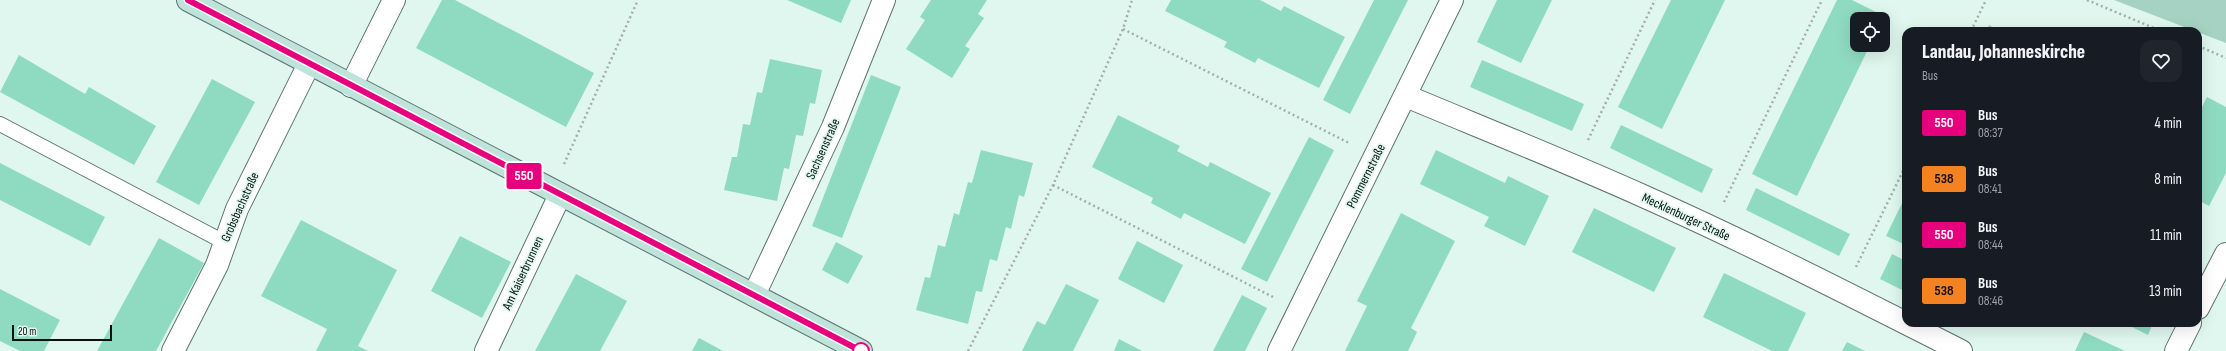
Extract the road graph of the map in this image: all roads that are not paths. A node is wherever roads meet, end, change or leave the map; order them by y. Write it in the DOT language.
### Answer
graph roads {
  1 [pos="188,0"];
  2 [pos="394,0"];
  3 [pos="884,0"];
  4 [pos="1452,0"];
  5 [pos="309,64"];
  6 [pos="351,86"];
  7 [pos="1406,96"];
  8 [pos="0,124"];
  9 [pos="556,193"];
  10 [pos="224,242"];
  11 [pos="2226,254"];
  12 [pos="754,295"];
  13 [pos="2202,300"];
  14 [pos="1902,321"];
  15 [pos="1913,327"];
  16 [pos="2188,327"];
  17 [pos="172,351"];
  18 [pos="486,351"];
  19 [pos="861,351"];
  20 [pos="1279,351"];
  21 [pos="1961,351"];
  22 [pos="2176,351"];
  1 -- 5 [label="street"];
  2 -- 6 [label="street"];
  3 -- 12 [label="street, Sachsenstraße"];
  4 -- 7 [label="street, Pommernstraße"];
  5 -- 6 [label="street"];
  5 -- 10 [label="street, Grobsbachstraße"];
  6 -- 9 [label="street"];
  7 -- 14 [label="street, Mecklenburger Straße"];
  7 -- 20 [label="street, Pommernstraße"];
  8 -- 10 [label="lane"];
  9 -- 12 [label="street"];
  9 -- 18 [label="street, Am Kaiserbrunnen"];
  10 -- 17 [label="street, Grobsbachstraße"];
  11 -- 13 [label="street"];
  12 -- 19 [label="street"];
  15 -- 21 [label="street, Mecklenburger Straße"];
  16 -- 22 [label="street"];
}
